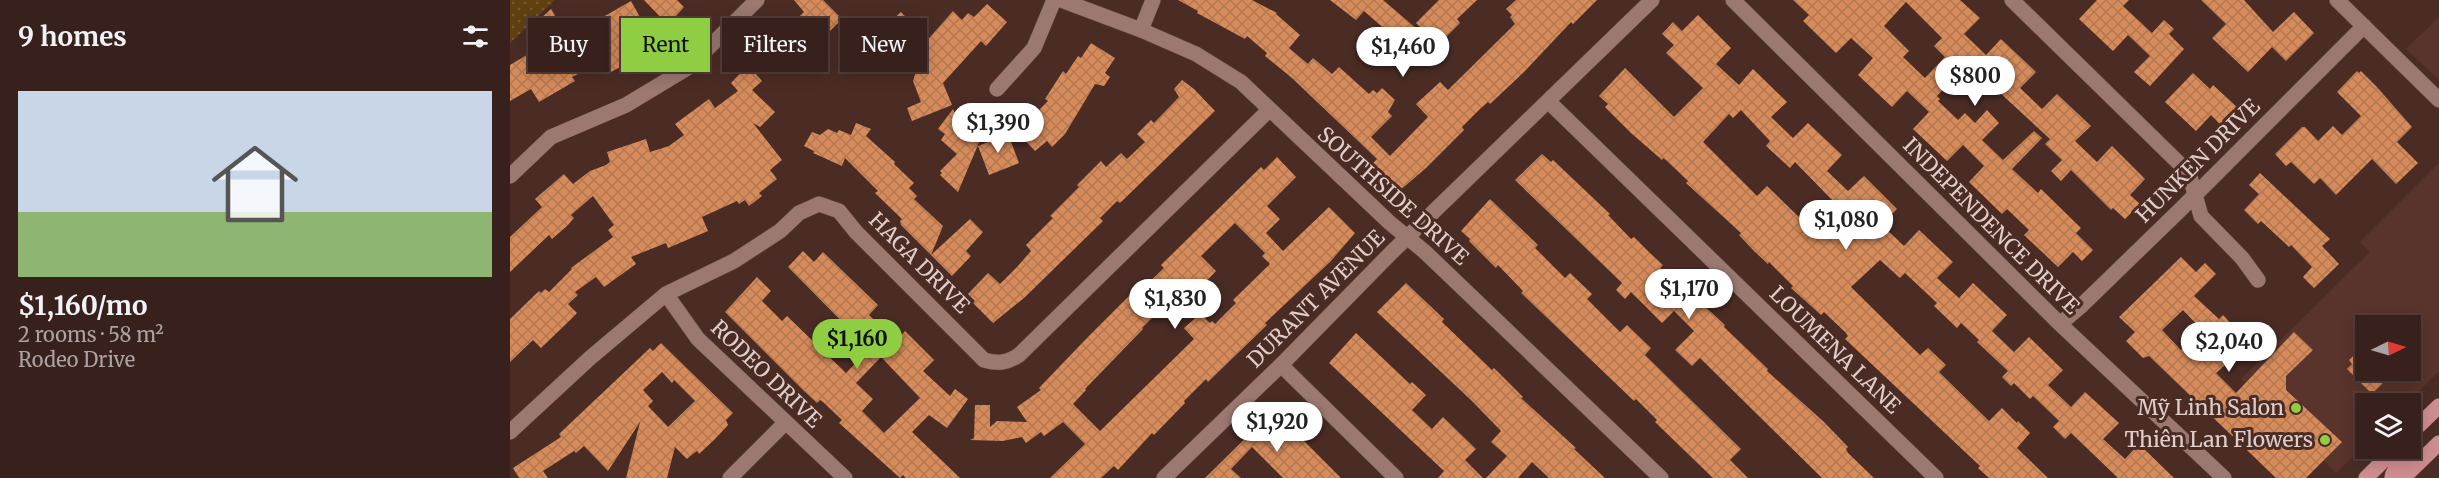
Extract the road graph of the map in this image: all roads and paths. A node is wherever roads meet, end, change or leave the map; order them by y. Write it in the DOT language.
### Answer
graph roads {
  1 [pos="757,0"];
  2 [pos="1054,0"];
  3 [pos="1061,0"];
  4 [pos="1153,0"];
  5 [pos="1653,0"];
  6 [pos="1733,0"];
  7 [pos="2012,0"];
  8 [pos="2337,0"];
  9 [pos="2364,26"];
  10 [pos="1142,30"];
  11 [pos="997,89"];
  12 [pos="2439,100"];
  13 [pos="1549,102"];
  14 [pos="1269,110"];
  15 [pos="510,176"];
  16 [pos="2195,195"];
  17 [pos="1407,237"];
  18 [pos="2258,280"];
  19 [pos="666,294"];
  20 [pos="2060,324"];
  21 [pos="1281,365"];
  22 [pos="2439,406"];
  23 [pos="785,423"];
  24 [pos="2421,423"];
  25 [pos="510,432"];
  26 [pos="2439,443"];
  27 [pos="2385,459"];
  28 [pos="2404,459"];
  29 [pos="730,478"];
  30 [pos="845,478"];
  31 [pos="1164,478"];
  32 [pos="1396,478"];
  33 [pos="1661,478"];
  34 [pos="1936,478"];
  35 [pos="2224,478"];
  36 [pos="2366,478"];
  37 [pos="2392,478"];
  38 [pos="2403,478"];
  1 -- 15 [label="street"];
  2 -- 11 [label="street"];
  3 -- 10 [label="street, SOUTHSIDE DRIVE"];
  4 -- 10 [label="street"];
  5 -- 13 [label="street, DURANT AVENUE"];
  6 -- 20 [label="street, INDEPENDENCE DRIVE"];
  7 -- 16 [label="street"];
  8 -- 9 [label="street"];
  9 -- 12 [label="street"];
  9 -- 16 [label="street, HUNKEN DRIVE"];
  10 -- 14 [label="street, SOUTHSIDE DRIVE"];
  13 -- 17 [label="street, DURANT AVENUE"];
  13 -- 34 [label="street, LOUMENA LANE"];
  14 -- 17 [label="street, SOUTHSIDE DRIVE"];
  14 -- 19 [label="street, HAGA DRIVE"];
  16 -- 18 [label="street"];
  16 -- 20 [label="street, HUNKEN DRIVE"];
  17 -- 21 [label="street, DURANT AVENUE"];
  17 -- 33 [label="street, SOUTHSIDE DRIVE"];
  19 -- 23 [label="street, RODEO DRIVE"];
  19 -- 25 [label="street, HAGA DRIVE"];
  20 -- 35 [label="street, INDEPENDENCE DRIVE"];
  21 -- 31 [label="street, DURANT AVENUE"];
  21 -- 32 [label="street"];
  22 -- 24 [label="main road"];
  23 -- 29 [label="street"];
  23 -- 30 [label="street, RODEO DRIVE"];
  26 -- 38 [label="main road"];
  27 -- 36 [label="main road"];
  28 -- 37 [label="main road"];
}
